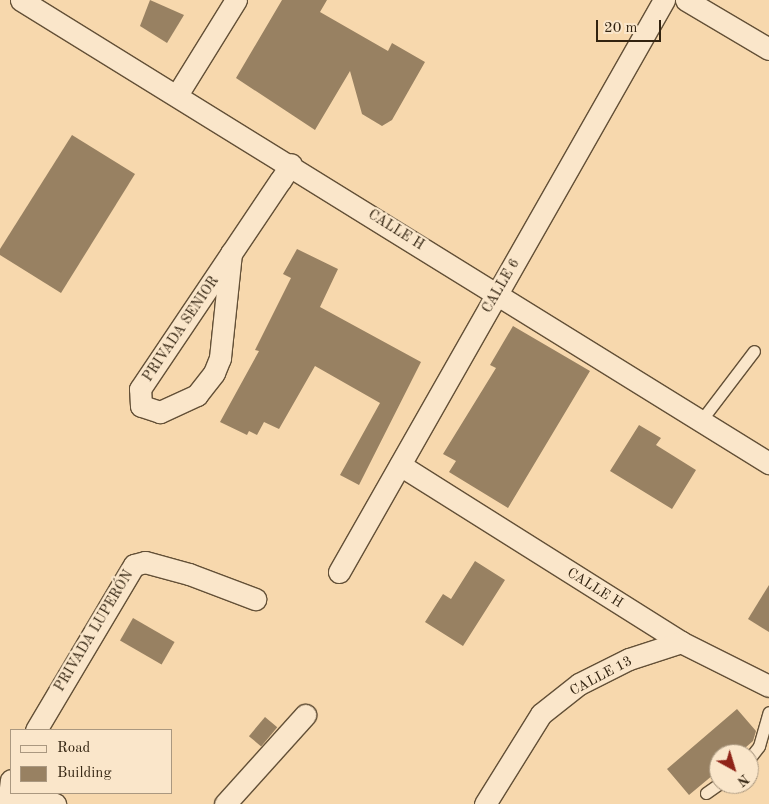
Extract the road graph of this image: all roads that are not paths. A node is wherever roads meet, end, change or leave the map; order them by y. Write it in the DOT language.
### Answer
graph roads {
  1 [pos="21,0"];
  2 [pos="236,0"];
  3 [pos="664,0"];
  4 [pos="686,0"];
  5 [pos="769,49"];
  6 [pos="177,94"];
  7 [pos="291,164"];
  8 [pos="232,253"];
  9 [pos="498,292"];
  10 [pos="754,351"];
  11 [pos="703,418"];
  12 [pos="769,463"];
  13 [pos="400,465"];
  14 [pos="339,572"];
  15 [pos="255,599"];
  16 [pos="681,642"];
  17 [pos="769,686"];
  18 [pos="769,712"];
  19 [pos="305,715"];
  20 [pos="37,729"];
  21 [pos="759,746"];
  22 [pos="10,788"];
  23 [pos="709,791"];
  24 [pos="706,793"];
  25 [pos="8,804"];
  26 [pos="55,804"];
  27 [pos="225,804"];
  28 [pos="485,804"];
  1 -- 6 [label="street, CALLE H"];
  2 -- 6 [label="street"];
  3 -- 9 [label="street, CALLE 6"];
  4 -- 5 [label="street"];
  6 -- 7 [label="street, CALLE H"];
  7 -- 8 [label="street, PRIVADA SENIOR"];
  7 -- 9 [label="street, CALLE H"];
  8 -- 8 [label="street, PRIVADA SENIOR"];
  9 -- 11 [label="street, CALLE H"];
  9 -- 13 [label="street, CALLE 6"];
  10 -- 11 [label="lane"];
  11 -- 12 [label="street, CALLE H"];
  13 -- 14 [label="street, CALLE 6"];
  13 -- 16 [label="street, CALLE H"];
  15 -- 20 [label="street, PRIVADA LUPERÓN"];
  16 -- 17 [label="street, CALLE H"];
  16 -- 28 [label="street, CALLE 13"];
  18 -- 21 [label="lane"];
  19 -- 27 [label="street"];
  22 -- 25 [label="street"];
  23 -- 24 [label="lane"];
  25 -- 26 [label="street"];
}
